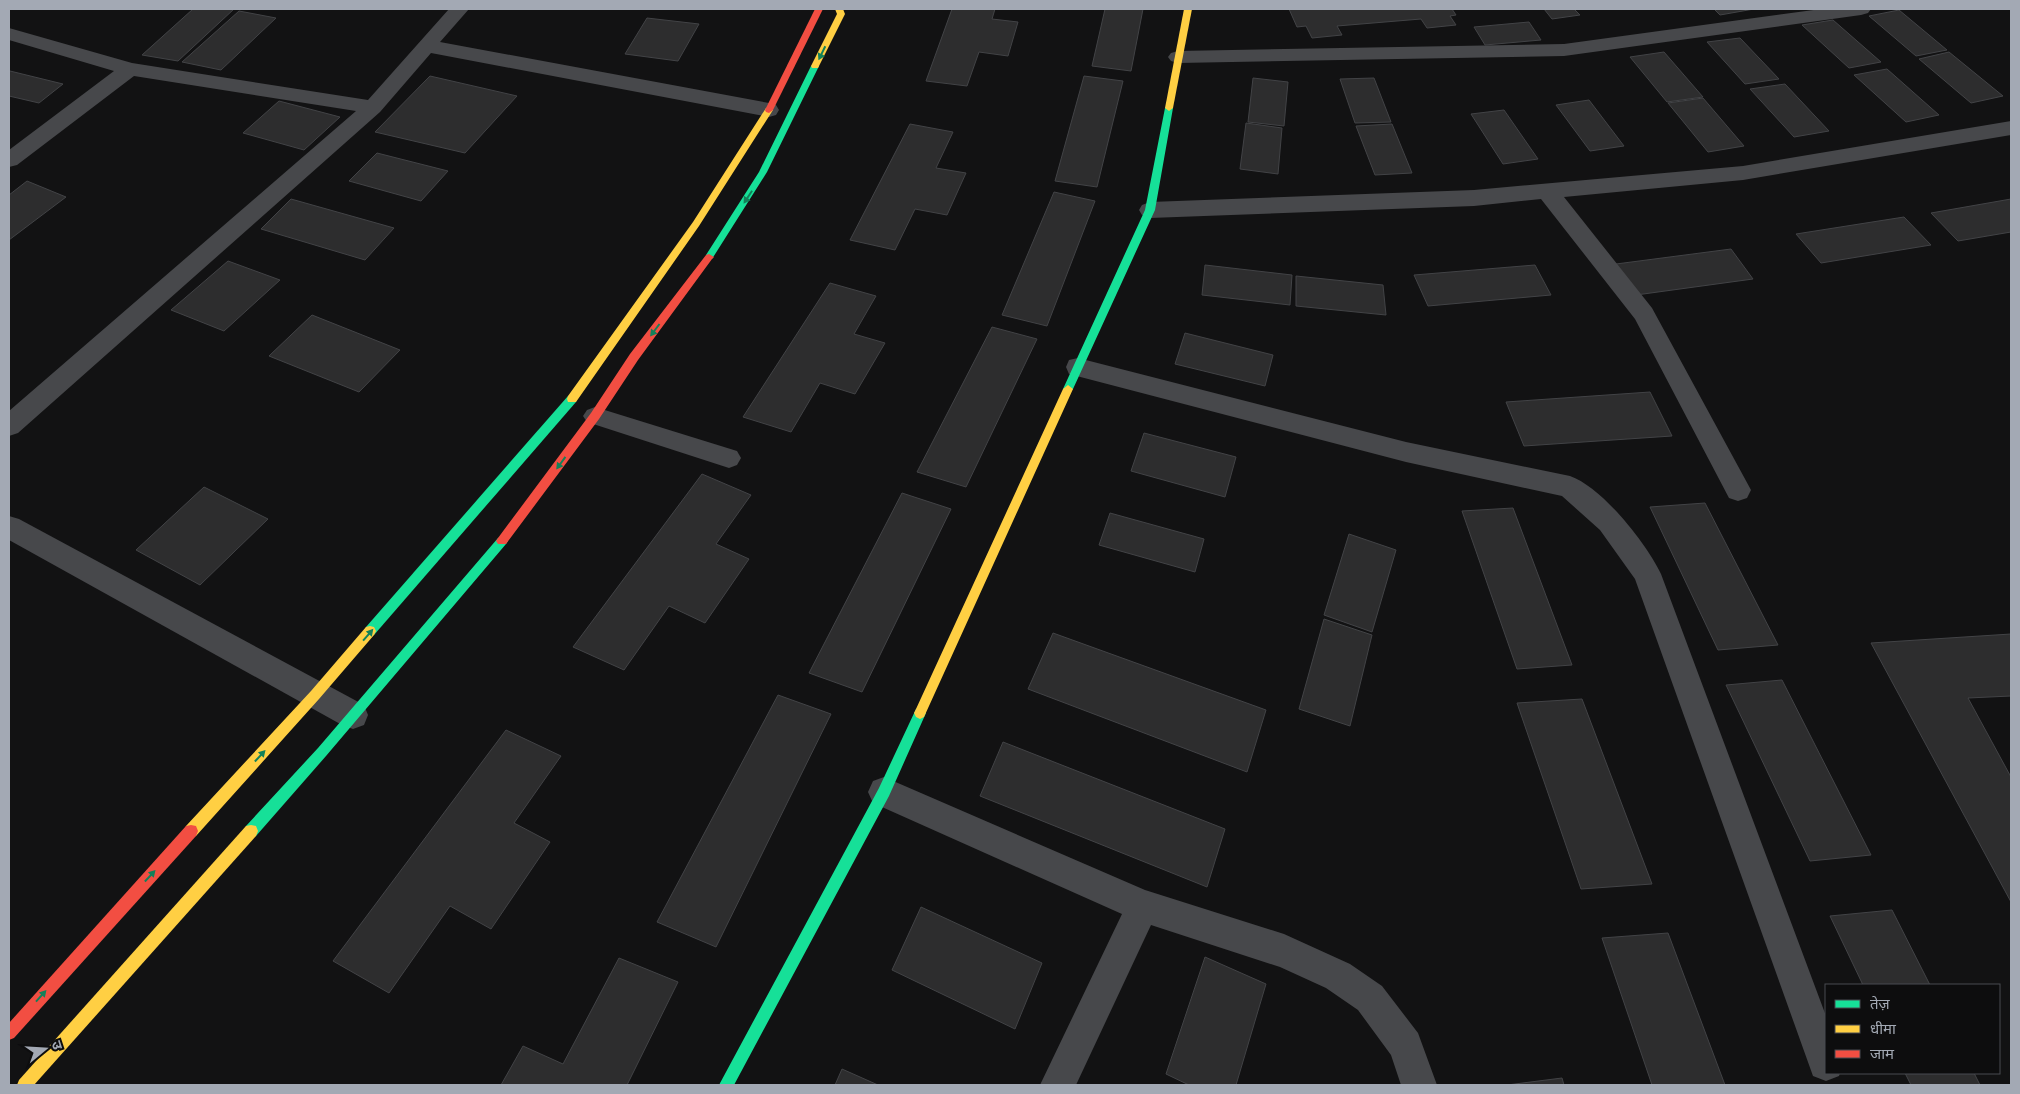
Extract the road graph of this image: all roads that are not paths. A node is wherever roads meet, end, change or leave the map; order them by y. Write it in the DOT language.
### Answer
graph roads {
  1 [pos="459,9"];
  2 [pos="820,9"];
  3 [pos="839,9"];
  4 [pos="1188,9"];
  5 [pos="1861,9"];
  6 [pos="9,34"];
  7 [pos="427,46"];
  8 [pos="1178,57"];
  9 [pos="130,69"];
  10 [pos="784,80"];
  11 [pos="807,84"];
  12 [pos="373,107"];
  13 [pos="769,110"];
  14 [pos="2011,128"];
  15 [pos="9,160"];
  16 [pos="1546,191"];
  17 [pos="1150,210"];
  18 [pos="1078,367"];
  19 [pos="595,416"];
  20 [pos="9,426"];
  21 [pos="729,458"];
  22 [pos="1738,490"];
  23 [pos="9,527"];
  24 [pos="315,696"];
  25 [pos="353,715"];
  26 [pos="884,792"];
  27 [pos="1143,906"];
  28 [pos="9,1033"];
  29 [pos="1825,1060"];
  30 [pos="24,1085"];
  31 [pos="726,1085"];
  32 [pos="1058,1085"];
  33 [pos="1419,1085"];
  1 -- 7 [label="street"];
  2 -- 10 [label="street"];
  3 -- 11 [label="street, one-way"];
  4 -- 8 [label="street"];
  5 -- 8 [label="street"];
  6 -- 9 [label="street"];
  7 -- 12 [label="street"];
  7 -- 13 [label="street"];
  8 -- 17 [label="street"];
  9 -- 12 [label="street"];
  9 -- 15 [label="street"];
  10 -- 11 [label="street"];
  10 -- 13 [label="street"];
  11 -- 19 [label="street, one-way"];
  12 -- 20 [label="street"];
  24 -- 13 [label="street, one-way"];
  14 -- 16 [label="street"];
  16 -- 17 [label="street"];
  16 -- 22 [label="street"];
  17 -- 18 [label="street"];
  18 -- 26 [label="street"];
  18 -- 29 [label="street"];
  19 -- 21 [label="lane"];
  19 -- 25 [label="street, one-way"];
  23 -- 24 [label="street"];
  24 -- 25 [label="street"];
  28 -- 24 [label="street, one-way"];
  25 -- 30 [label="street"];
  26 -- 27 [label="street"];
  26 -- 31 [label="street"];
  27 -- 32 [label="street"];
  27 -- 33 [label="street"];
}
